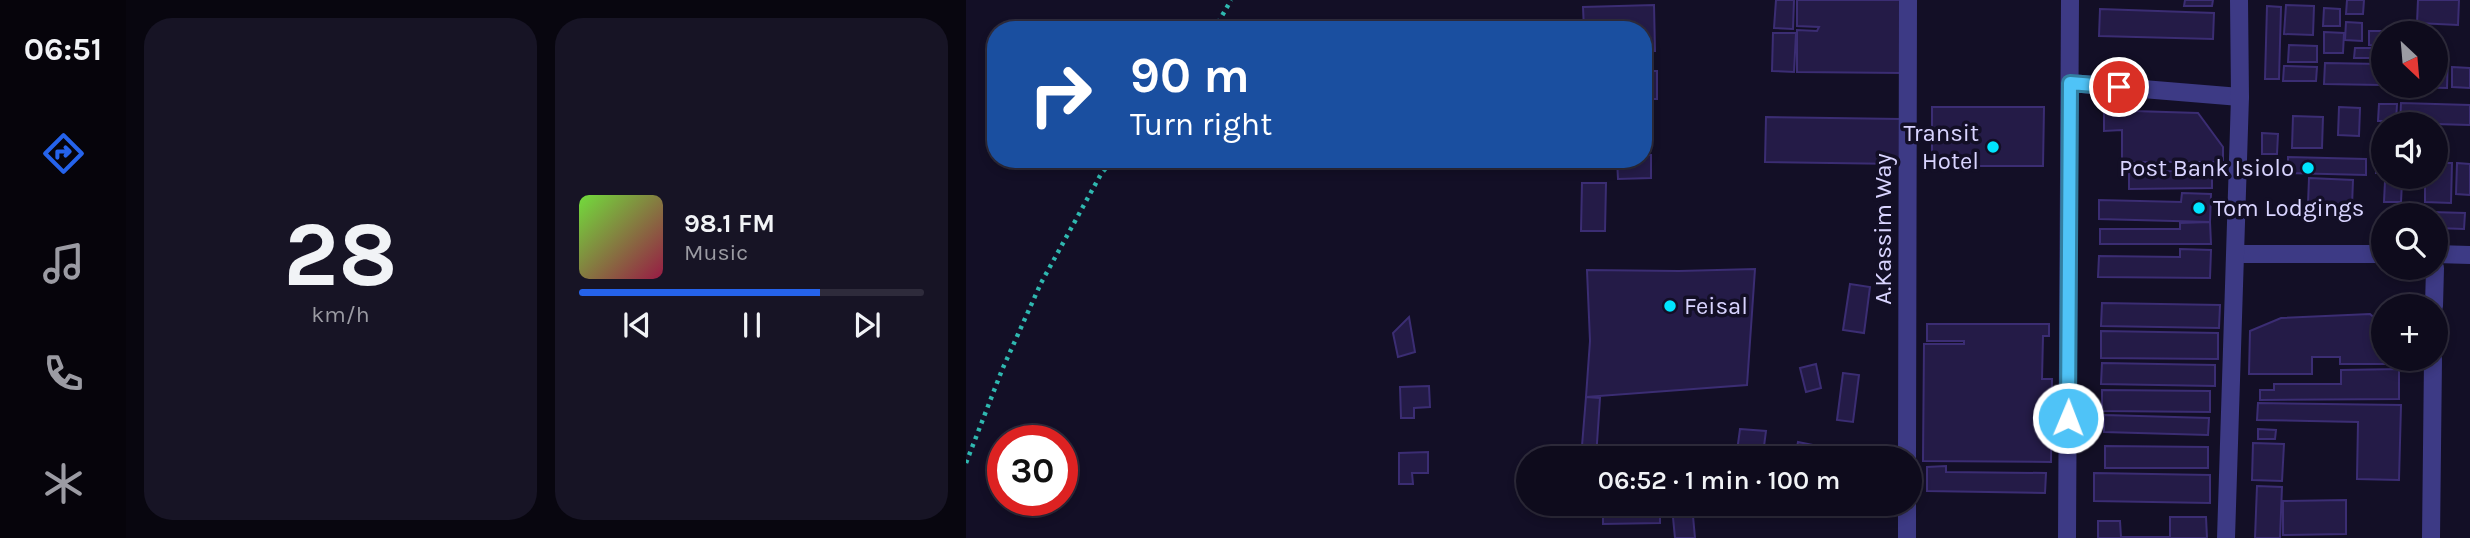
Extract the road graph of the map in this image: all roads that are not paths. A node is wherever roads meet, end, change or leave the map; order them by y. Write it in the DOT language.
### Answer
graph roads {
  1 [pos="1908,0"];
  2 [pos="2070,0"];
  3 [pos="2239,0"];
  4 [pos="2070,83"];
  5 [pos="2240,97"];
  6 [pos="2236,254"];
  7 [pos="2371,254"];
  8 [pos="2448,254"];
  9 [pos="2470,255"];
  10 [pos="2433,371"];
  11 [pos="1907,446"];
  12 [pos="1907,516"];
  13 [pos="1907,538"];
  14 [pos="2067,538"];
  15 [pos="2226,538"];
  16 [pos="2431,538"];
  1 -- 11 [label="street, A.Kassim Way"];
  2 -- 4 [label="street"];
  3 -- 5 [label="street"];
  4 -- 5 [label="street"];
  4 -- 14 [label="street"];
  5 -- 6 [label="street"];
  6 -- 7 [label="street"];
  6 -- 15 [label="street"];
  8 -- 9 [label="street"];
  10 -- 16 [label="street"];
  12 -- 13 [label="street"];
}
